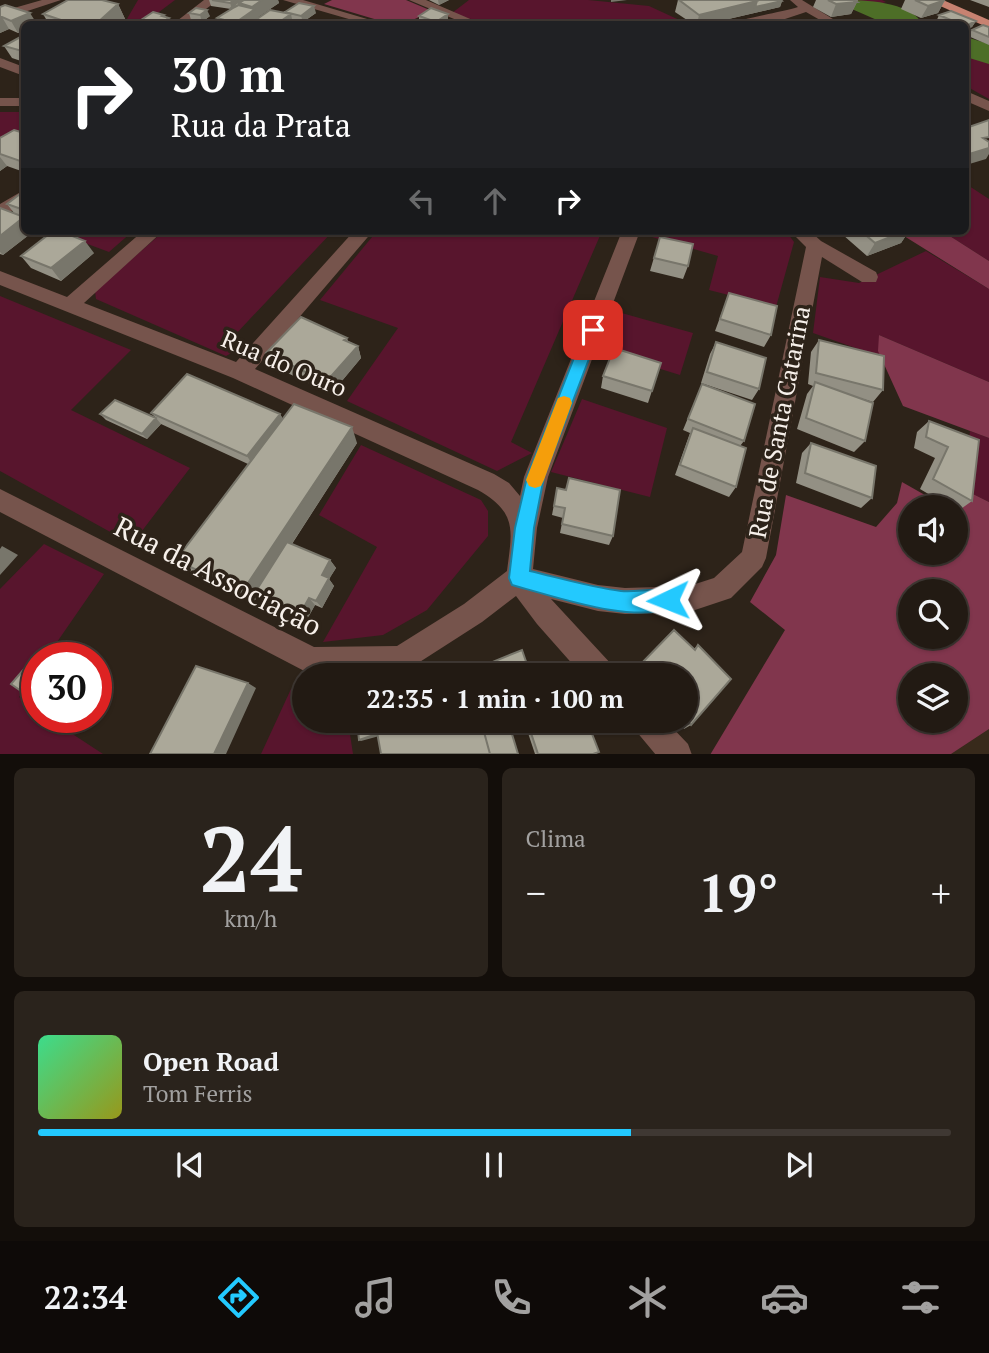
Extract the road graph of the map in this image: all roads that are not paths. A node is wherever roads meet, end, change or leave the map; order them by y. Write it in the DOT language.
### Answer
graph roads {
  1 [pos="55,0"];
  2 [pos="212,0"];
  3 [pos="415,0"];
  4 [pos="793,0"];
  5 [pos="933,0"];
  6 [pos="292,4"];
  7 [pos="805,9"];
  8 [pos="0,16"];
  9 [pos="183,21"];
  10 [pos="365,21"];
  11 [pos="468,21"];
  12 [pos="759,21"];
  13 [pos="829,21"];
  14 [pos="989,24"];
  15 [pos="5,64"];
  16 [pos="0,77"];
  17 [pos="969,97"];
  18 [pos="0,102"];
  19 [pos="21,103"];
  20 [pos="989,107"];
  21 [pos="21,197"];
  22 [pos="0,212"];
  23 [pos="149,235"];
  24 [pos="360,235"];
  25 [pos="629,235"];
  26 [pos="807,238"];
  27 [pos="869,276"];
  28 [pos="0,278"];
  29 [pos="69,306"];
  30 [pos="240,372"];
  31 [pos="0,500"];
  32 [pos="525,528"];
  33 [pos="519,578"];
  34 [pos="591,663"];
  35 [pos="657,733"];
  36 [pos="677,754"];
  1 -- 8 [label="street"];
  2 -- 9 [label="street"];
  3 -- 11 [label="street"];
  4 -- 7 [label="street"];
  5 -- 14 [label="main road"];
  6 -- 10 [label="street"];
  7 -- 12 [label="street"];
  7 -- 13 [label="street"];
  15 -- 16 [label="street"];
  17 -- 20 [label="street"];
  18 -- 19 [label="street"];
  21 -- 22 [label="street"];
  23 -- 29 [label="street"];
  24 -- 30 [label="street"];
  25 -- 32 [label="street"];
  26 -- 27 [label="street"];
  26 -- 33 [label="street, Rua de Santa Catarina"];
  28 -- 29 [label="street, Rua do Ouro"];
  29 -- 30 [label="street, Rua do Ouro"];
  30 -- 32 [label="street, Rua do Ouro"];
  31 -- 33 [label="street, Rua da Associação"];
  32 -- 33 [label="street"];
  33 -- 34 [label="street"];
  35 -- 36 [label="street"];
}
